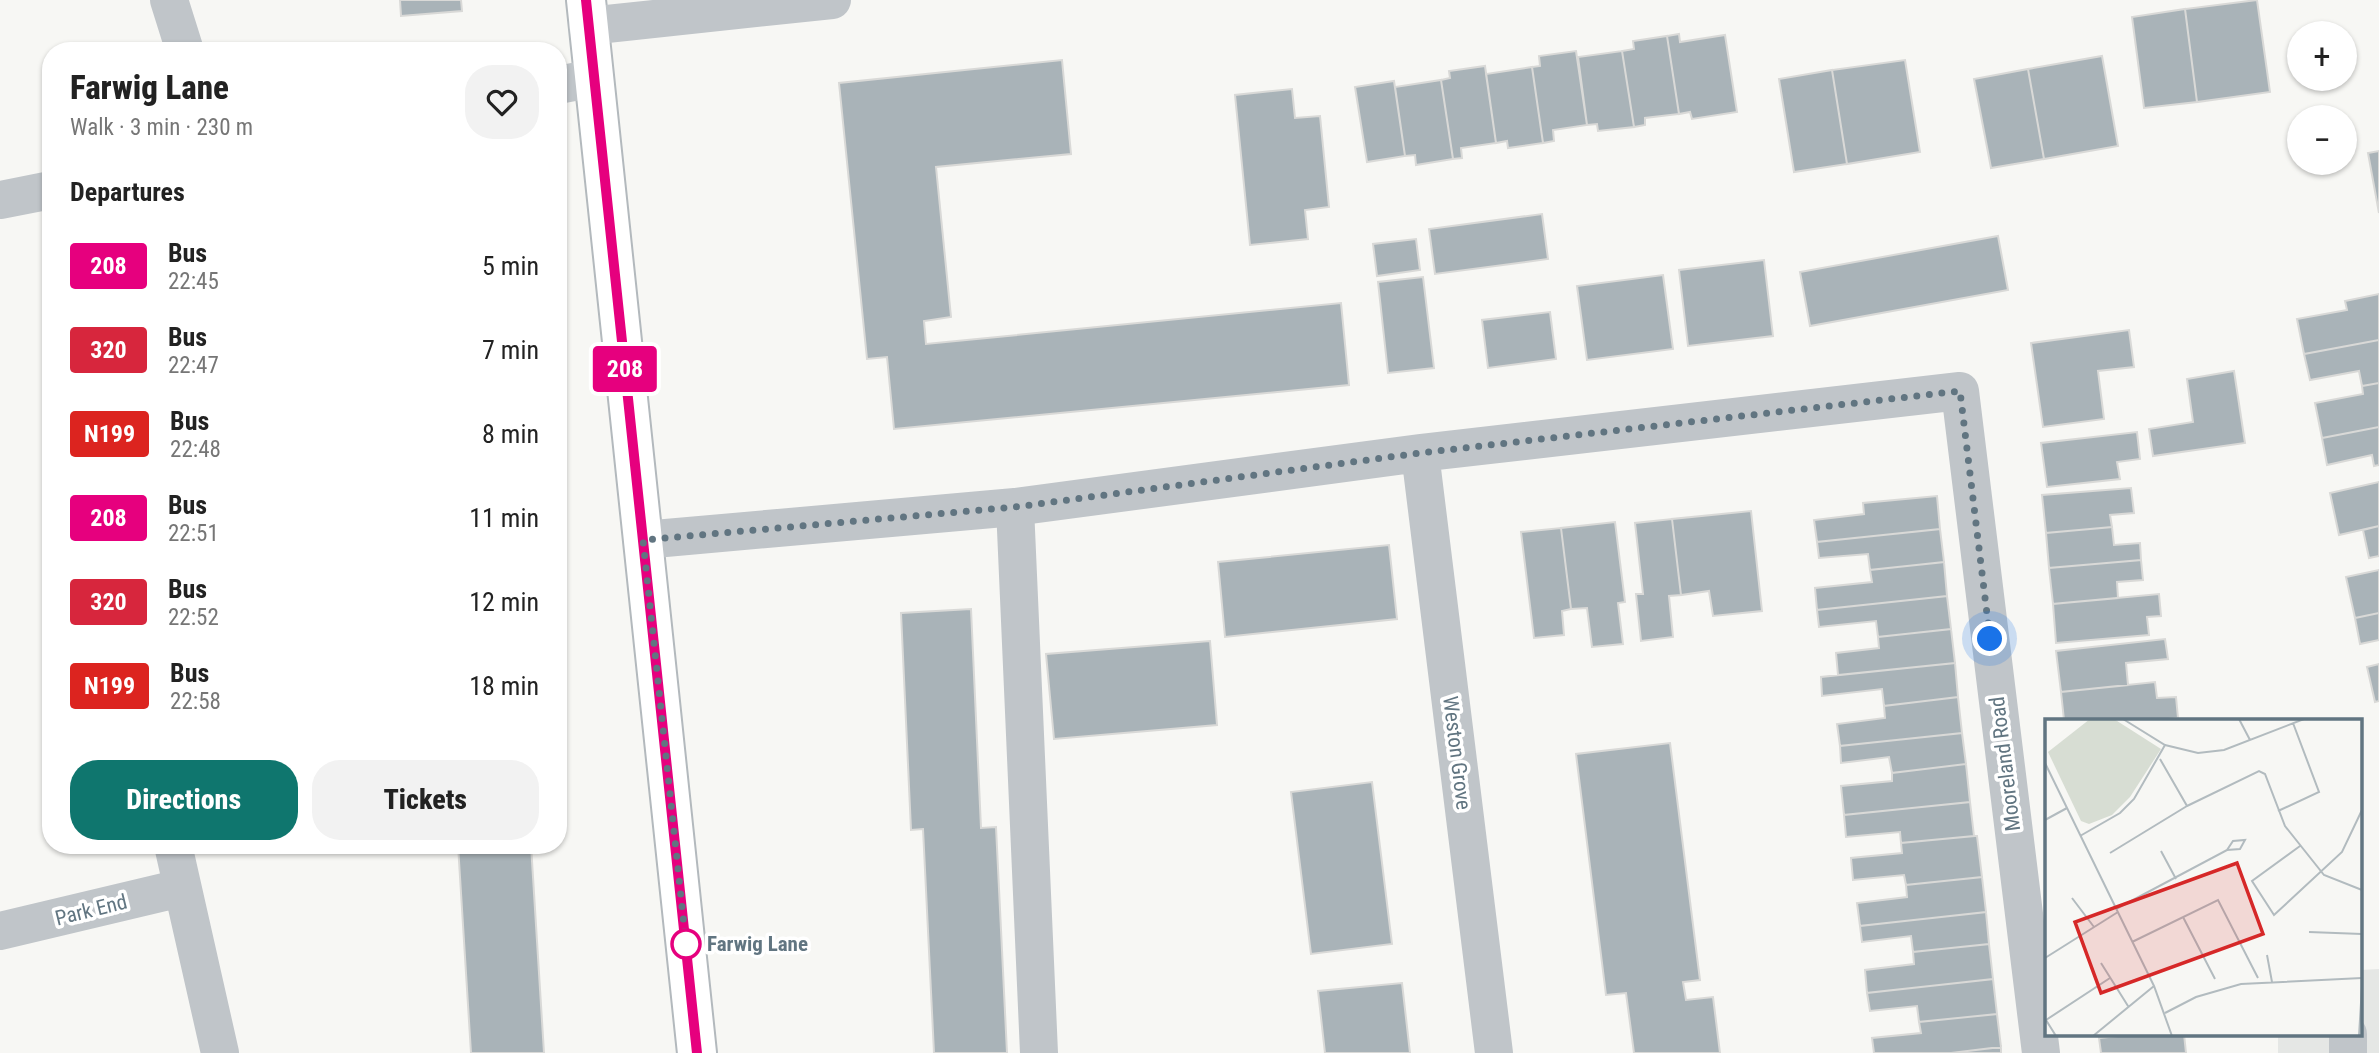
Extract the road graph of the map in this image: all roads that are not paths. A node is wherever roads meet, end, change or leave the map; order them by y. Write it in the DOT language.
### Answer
graph roads {
  1 [pos="169,0"];
  2 [pos="832,0"];
  3 [pos="587,13"];
  4 [pos="182,42"];
  5 [pos="576,81"];
  6 [pos="42,192"];
  7 [pos="0,200"];
  8 [pos="1420,453"];
  9 [pos="1015,507"];
  10 [pos="643,540"];
  11 [pos="175,854"];
  12 [pos="181,888"];
  13 [pos="0,931"];
  14 [pos="220,1053"];
  15 [pos="697,1053"];
  16 [pos="1039,1053"];
  17 [pos="1494,1053"];
  18 [pos="2041,1053"];
  1 -- 4 [label="street"];
  2 -- 3 [label="street"];
  3 -- 5 [label="main road"];
  5 -- 10 [label="main road"];
  6 -- 7 [label="street"];
  8 -- 9 [label="street"];
  8 -- 17 [label="street, Weston Grove"];
  8 -- 18 [label="street, Mooreland Road"];
  9 -- 10 [label="street"];
  9 -- 16 [label="street"];
  10 -- 15 [label="main road"];
  11 -- 12 [label="street"];
  12 -- 13 [label="street, Park End"];
  12 -- 14 [label="street"];
}
